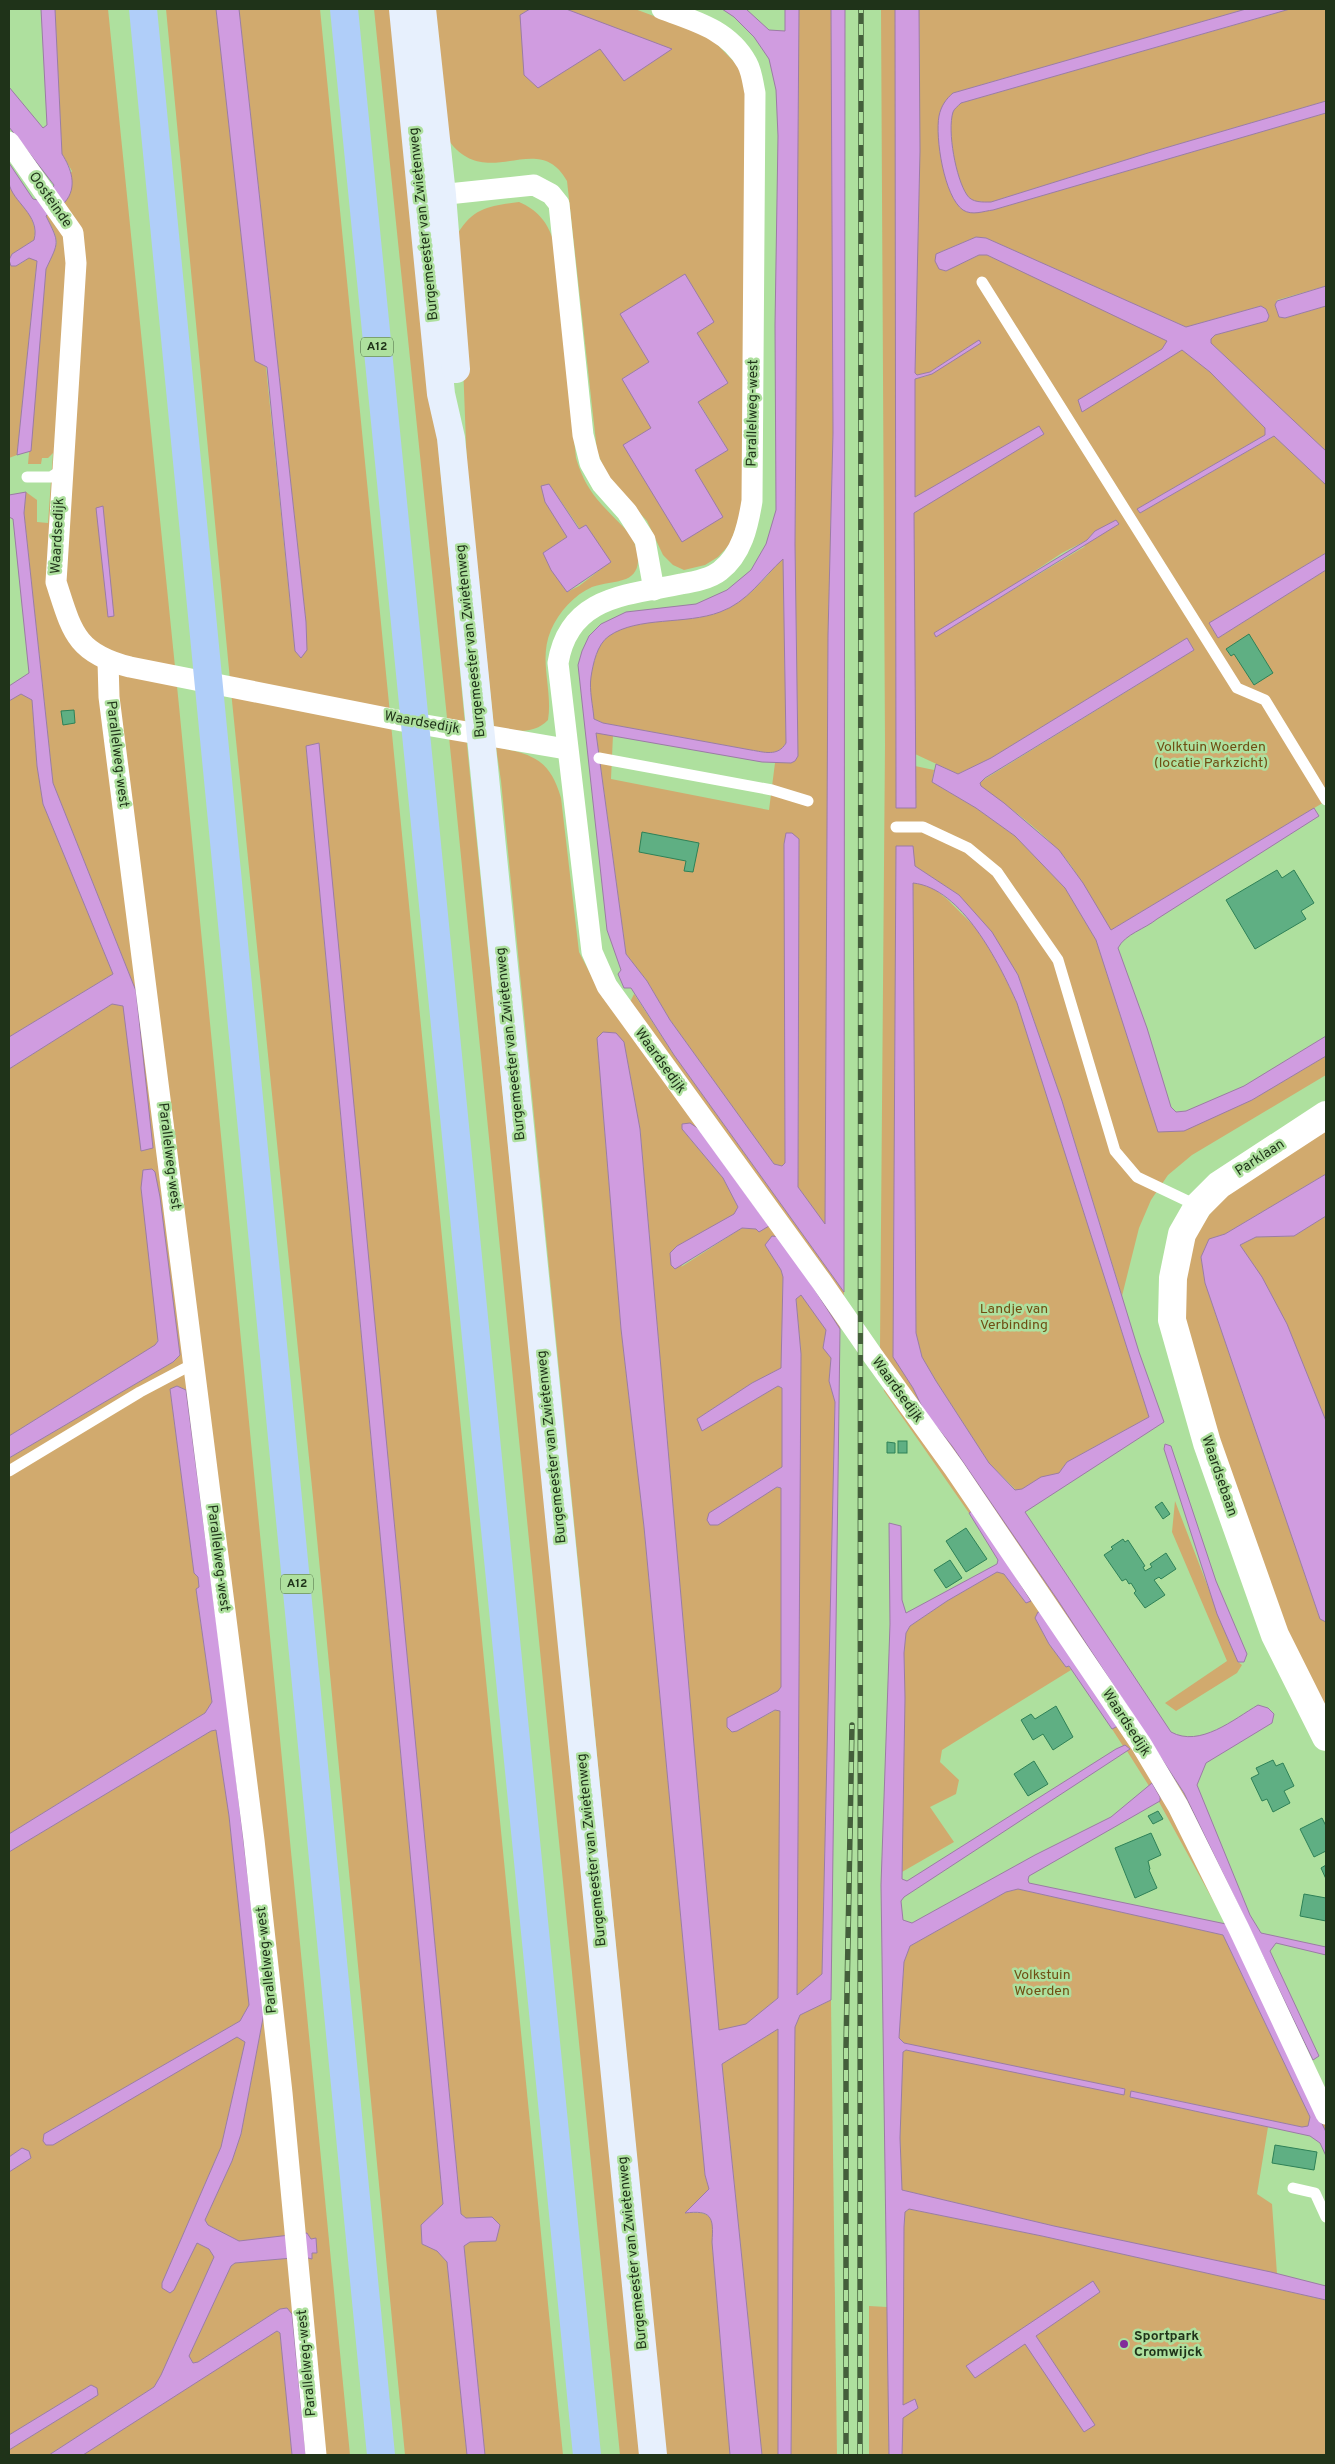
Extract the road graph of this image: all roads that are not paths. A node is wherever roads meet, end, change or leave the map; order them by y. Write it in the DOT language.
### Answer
graph roads {
  1 [pos="143,9"];
  2 [pos="344,9"];
  3 [pos="402,9"];
  4 [pos="422,9"];
  5 [pos="662,9"];
  6 [pos="9,142"];
  7 [pos="431,196"];
  8 [pos="73,233"];
  9 [pos="982,282"];
  10 [pos="62,470"];
  11 [pos="27,477"];
  12 [pos="654,590"];
  13 [pos="108,662"];
  14 [pos="566,750"];
  15 [pos="599,758"];
  16 [pos="1326,800"];
  17 [pos="808,801"];
  18 [pos="896,827"];
  19 [pos="1326,1115"];
  20 [pos="1198,1206"];
  21 [pos="193,1364"];
  22 [pos="9,1471"];
  23 [pos="1326,1737"];
  24 [pos="1326,2114"];
  25 [pos="1293,2188"];
  26 [pos="1326,2217"];
  27 [pos="316,2455"];
  28 [pos="381,2455"];
  29 [pos="587,2455"];
  30 [pos="653,2455"];
  1 -- 28 [label="highway, A12"];
  2 -- 29 [label="highway, A12"];
  3 -- 7 [label="main road, Burgemeester van Zwietenweg"];
  4 -- 7 [label="main road, Burgemeester van Zwietenweg"];
  5 -- 12 [label="street, Parallelweg-west"];
  6 -- 8 [label="street, Oosteinde"];
  7 -- 12 [label="street"];
  7 -- 30 [label="main road, Burgemeester van Zwietenweg"];
  8 -- 10 [label="street, Waardsedijk"];
  9 -- 16 [label="lane"];
  10 -- 11 [label="lane"];
  10 -- 13 [label="street, Waardsedijk"];
  12 -- 14 [label="street, Parallelweg-west"];
  13 -- 14 [label="street, Waardsedijk"];
  13 -- 21 [label="street, Parallelweg-west"];
  14 -- 24 [label="street, Waardsedijk"];
  15 -- 17 [label="lane"];
  18 -- 20 [label="lane"];
  19 -- 20 [label="street, Parklaan"];
  20 -- 23 [label="street, Waardsebaan"];
  21 -- 22 [label="lane"];
  21 -- 27 [label="street, Parallelweg-west"];
  25 -- 26 [label="lane"];
}
